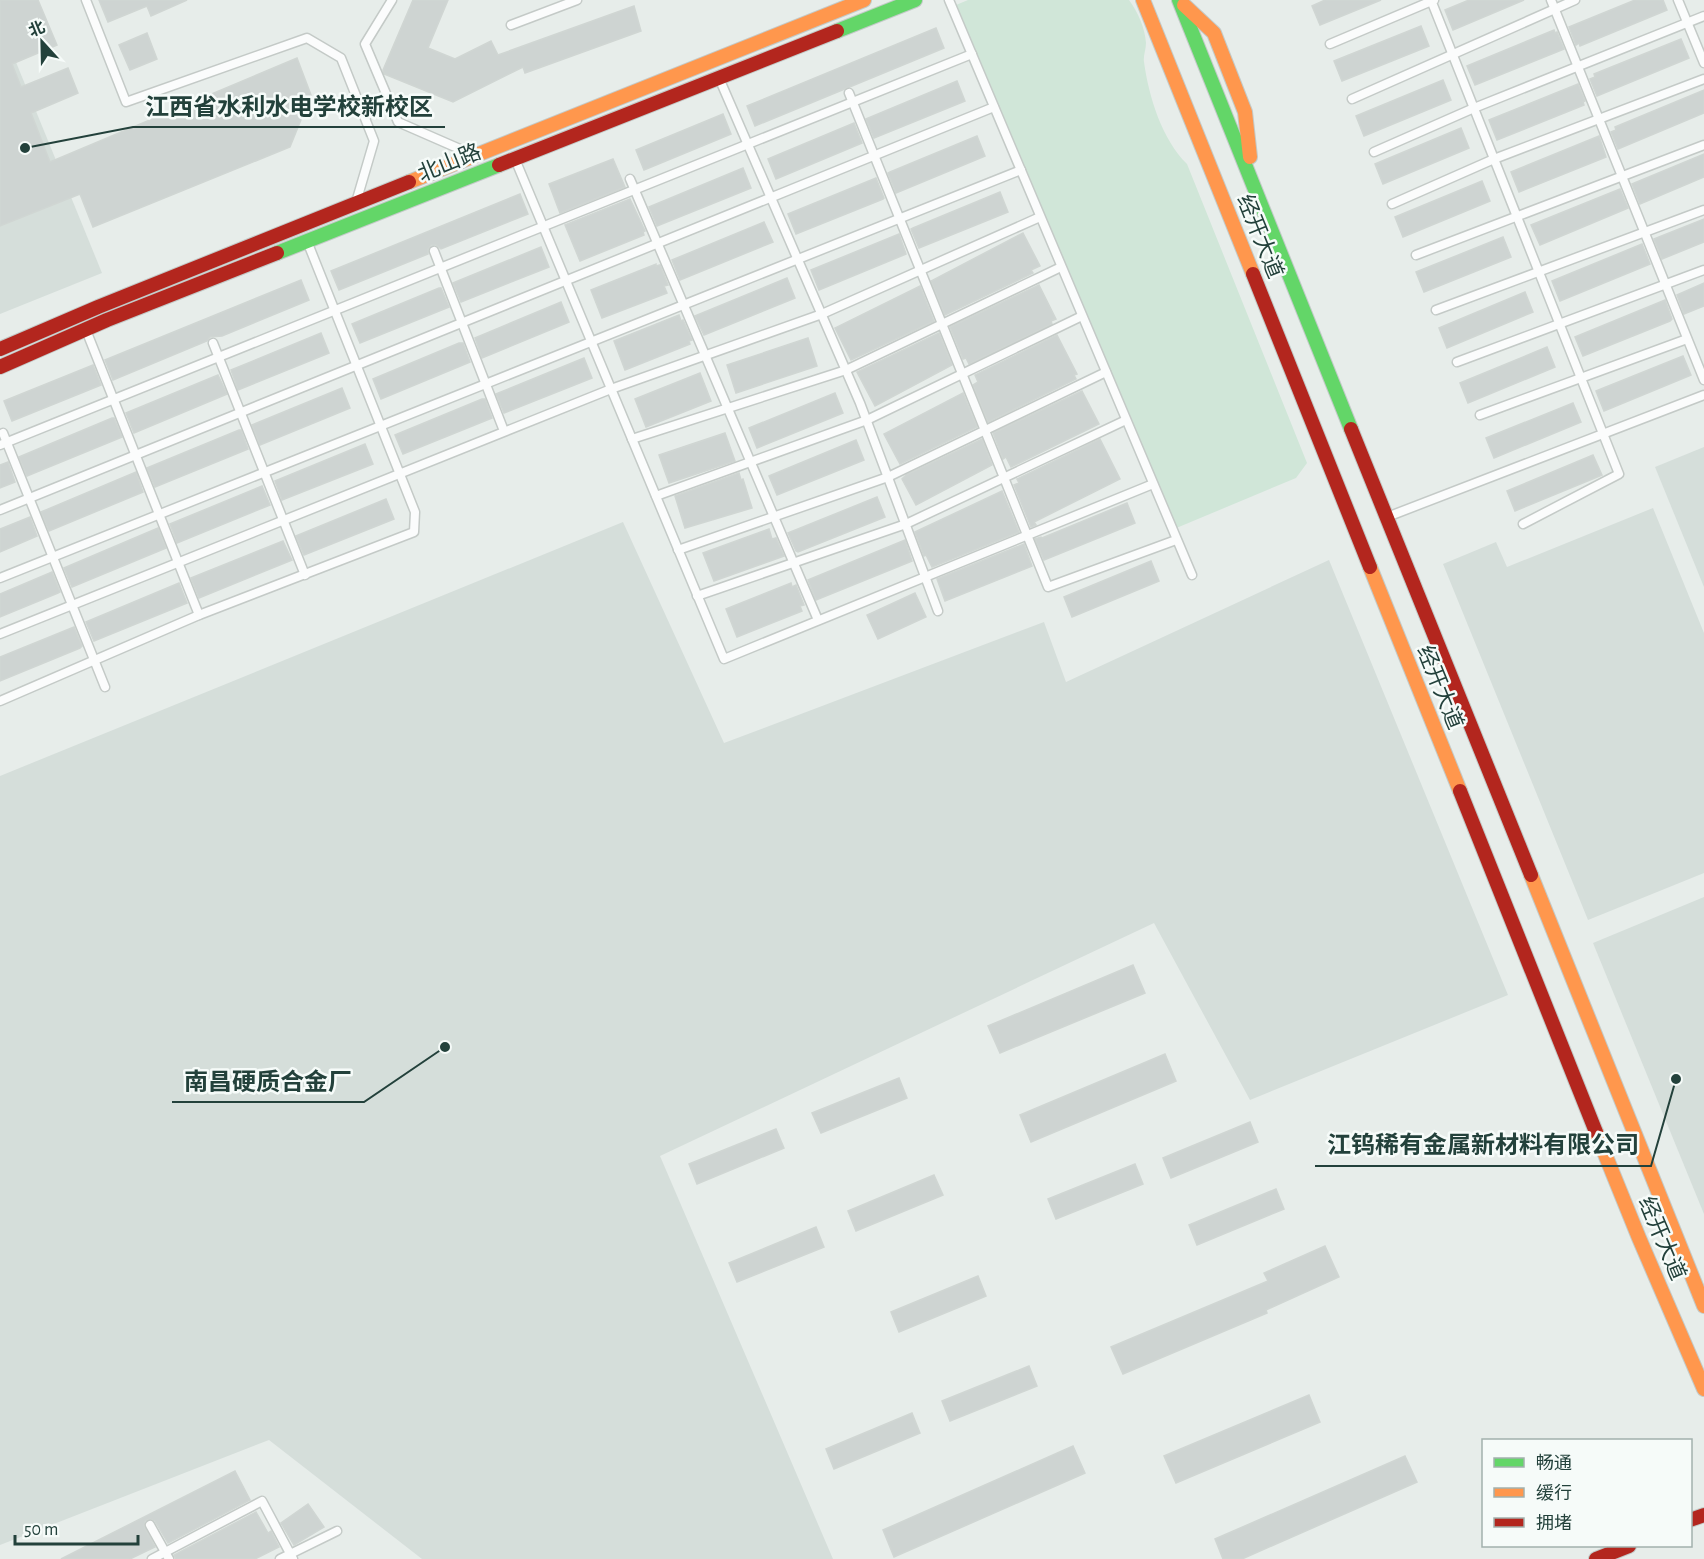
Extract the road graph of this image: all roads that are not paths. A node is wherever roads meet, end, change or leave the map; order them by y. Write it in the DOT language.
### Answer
graph roads {
  1 [pos="86,0"];
  2 [pos="392,0"];
  3 [pos="577,0"];
  4 [pos="864,0"];
  5 [pos="915,0"];
  6 [pos="949,0"];
  7 [pos="1136,0"];
  8 [pos="1143,0"];
  9 [pos="1179,0"];
  10 [pos="1432,0"];
  11 [pos="1551,0"];
  12 [pos="1575,0"];
  13 [pos="1678,0"];
  14 [pos="1555,9"];
  15 [pos="1704,16"];
  16 [pos="1152,21"];
  17 [pos="1687,22"];
  18 [pos="511,25"];
  19 [pos="1330,44"];
  20 [pos="972,54"];
  21 [pos="1452,54"];
  22 [pos="1704,63"];
  23 [pos="1578,66"];
  24 [pos="1154,68"];
  25 [pos="718,78"];
  26 [pos="1704,80"];
  27 [pos="849,93"];
  28 [pos="1352,99"];
  29 [pos="853,102"];
  30 [pos="994,107"];
  31 [pos="1474,108"];
  32 [pos="1599,119"];
  33 [pos="748,145"];
  34 [pos="1704,145"];
  35 [pos="1187,150"];
  36 [pos="1374,152"];
  37 [pos="475,156"];
  38 [pos="874,156"];
  39 [pos="515,158"];
  40 [pos="1494,159"];
  41 [pos="1021,170"];
  42 [pos="1622,176"];
  43 [pos="630,179"];
  44 [pos="1252,184"];
  45 [pos="635,190"];
  46 [pos="1220,192"];
  47 [pos="771,197"];
  48 [pos="356,204"];
  49 [pos="1392,204"];
  50 [pos="1704,210"];
  51 [pos="1040,217"];
  52 [pos="1517,217"];
  53 [pos="899,219"];
  54 [pos="544,227"];
  55 [pos="1645,232"];
  56 [pos="307,241"];
  57 [pos="658,243"];
  58 [pos="434,252"];
  59 [pos="1416,255"];
  60 [pos="798,259"];
  61 [pos="1061,267"];
  62 [pos="441,268"];
  63 [pos="920,270"];
  64 [pos="1704,270"];
  65 [pos="1539,272"];
  66 [pos="566,280"];
  67 [pos="1665,284"];
  68 [pos="684,305"];
  69 [pos="335,310"];
  70 [pos="1436,310"];
  71 [pos="822,314"];
  72 [pos="1082,316"];
  73 [pos="462,322"];
  74 [pos="1559,323"];
  75 [pos="942,324"];
  76 [pos="86,330"];
  77 [pos="1687,339"];
  78 [pos="591,342"];
  79 [pos="213,343"];
  80 [pos="0,349"];
  81 [pos="705,355"];
  82 [pos="219,357"];
  83 [pos="1457,362"];
  84 [pos="356,365"];
  85 [pos="0,367"];
  86 [pos="846,370"];
  87 [pos="1106,372"];
  88 [pos="962,374"];
  89 [pos="1581,378"];
  90 [pos="1704,380"];
  91 [pos="486,384"];
  92 [pos="611,388"];
  93 [pos="1704,395"];
  94 [pos="113,400"];
  95 [pos="728,408"];
  96 [pos="241,412"];
  97 [pos="1480,415"];
  98 [pos="867,420"];
  99 [pos="1126,420"];
  100 [pos="381,426"];
  101 [pos="985,430"];
  102 [pos="504,432"];
  103 [pos="3,433"];
  104 [pos="1603,433"];
  105 [pos="632,439"];
  106 [pos="3,444"];
  107 [pos="135,455"];
  108 [pos="751,462"];
  109 [pos="264,473"];
  110 [pos="400,473"];
  111 [pos="888,477"];
  112 [pos="1004,478"];
  113 [pos="1153,484"];
  114 [pos="656,496"];
  115 [pos="29,498"];
  116 [pos="0,510"];
  117 [pos="159,515"];
  118 [pos="774,516"];
  119 [pos="1387,518"];
  120 [pos="283,520"];
  121 [pos="906,524"];
  122 [pos="1523,524"];
  123 [pos="1027,535"];
  124 [pos="1176,540"];
  125 [pos="678,550"];
  126 [pos="53,557"];
  127 [pos="178,562"];
  128 [pos="794,562"];
  129 [pos="305,574"];
  130 [pos="1192,575"];
  131 [pos="925,576"];
  132 [pos="0,578"];
  133 [pos="697,596"];
  134 [pos="72,605"];
  135 [pos="938,611"];
  136 [pos="199,615"];
  137 [pos="818,620"];
  138 [pos="0,634"];
  139 [pos="94,660"];
  140 [pos="105,687"];
  141 [pos="0,701"];
  142 [pos="1704,1306"];
  143 [pos="1704,1389"];
  144 [pos="150,1524"];
  145 [pos="337,1531"];
  146 [pos="1624,1547"];
  147 [pos="167,1556"];
  148 [pos="291,1556"];
  149 [pos="152,1559"];
  150 [pos="280,1559"];
  151 [pos="1596,1559"];
  1 -- 48 [label="lane"];
  2 -- 37 [label="lane"];
  3 -- 18 [label="lane"];
  4 -- 37 [label="main road, 北山路"];
  5 -- 25 [label="main road, 北山路"];
  6 -- 20 [label="lane"];
  7 -- 16 [label="main road"];
  8 -- 16 [label="main road, 经开大道"];
  9 -- 44 [label="main road, 经开大道"];
  9 -- 44 [label="main road"];
  10 -- 19 [label="lane"];
  10 -- 21 [label="lane"];
  11 -- 14 [label="lane"];
  12 -- 14 [label="lane"];
  13 -- 17 [label="lane"];
  14 -- 21 [label="lane"];
  14 -- 23 [label="lane"];
  15 -- 17 [label="lane"];
  16 -- 24 [label="main road"];
  16 -- 46 [label="main road, 经开大道"];
  17 -- 22 [label="lane"];
  17 -- 23 [label="lane"];
  20 -- 29 [label="lane"];
  20 -- 30 [label="lane"];
  21 -- 28 [label="lane"];
  21 -- 31 [label="lane"];
  23 -- 31 [label="lane"];
  23 -- 32 [label="lane"];
  25 -- 33 [label="lane"];
  25 -- 39 [label="main road, 北山路"];
  26 -- 32 [label="lane"];
  27 -- 29 [label="lane"];
  29 -- 33 [label="lane"];
  29 -- 38 [label="lane"];
  30 -- 38 [label="lane"];
  30 -- 41 [label="lane"];
  31 -- 36 [label="lane"];
  31 -- 40 [label="lane"];
  32 -- 40 [label="lane"];
  32 -- 42 [label="lane"];
  33 -- 45 [label="lane"];
  33 -- 47 [label="lane"];
  34 -- 42 [label="lane"];
  35 -- 46 [label="main road"];
  37 -- 48 [label="main road, 北山路"];
  38 -- 47 [label="lane"];
  38 -- 53 [label="lane"];
  39 -- 54 [label="lane"];
  39 -- 56 [label="main road, 北山路"];
  40 -- 49 [label="lane"];
  40 -- 52 [label="lane"];
  41 -- 51 [label="lane"];
  41 -- 53 [label="lane"];
  42 -- 52 [label="lane"];
  42 -- 55 [label="lane"];
  43 -- 45 [label="lane"];
  44 -- 119 [label="main road, 经开大道"];
  45 -- 54 [label="lane"];
  45 -- 57 [label="lane"];
  46 -- 143 [label="main road, 经开大道"];
  47 -- 57 [label="lane"];
  47 -- 60 [label="lane"];
  48 -- 80 [label="main road, 北山路"];
  50 -- 55 [label="lane"];
  51 -- 61 [label="lane"];
  51 -- 63 [label="lane"];
  52 -- 59 [label="lane"];
  52 -- 65 [label="lane"];
  53 -- 60 [label="lane"];
  53 -- 63 [label="lane"];
  54 -- 62 [label="lane"];
  54 -- 66 [label="lane"];
  55 -- 65 [label="lane"];
  55 -- 67 [label="lane"];
  56 -- 69 [label="lane"];
  56 -- 76 [label="main road, 北山路"];
  57 -- 66 [label="lane"];
  57 -- 68 [label="lane"];
  58 -- 62 [label="lane"];
  60 -- 68 [label="lane"];
  60 -- 71 [label="lane"];
  61 -- 72 [label="lane"];
  61 -- 75 [label="lane"];
  62 -- 69 [label="lane"];
  62 -- 73 [label="lane"];
  63 -- 71 [label="lane"];
  63 -- 75 [label="lane"];
  64 -- 67 [label="lane"];
  65 -- 70 [label="lane"];
  65 -- 74 [label="lane"];
  66 -- 73 [label="lane"];
  66 -- 78 [label="lane"];
  67 -- 74 [label="lane"];
  67 -- 77 [label="lane"];
  68 -- 78 [label="lane"];
  68 -- 81 [label="lane"];
  69 -- 82 [label="lane"];
  69 -- 84 [label="lane"];
  71 -- 81 [label="lane"];
  71 -- 86 [label="lane"];
  72 -- 87 [label="lane"];
  72 -- 88 [label="lane"];
  73 -- 84 [label="lane"];
  73 -- 91 [label="lane"];
  74 -- 83 [label="lane"];
  74 -- 89 [label="lane"];
  75 -- 86 [label="lane"];
  75 -- 88 [label="lane"];
  76 -- 85 [label="main road, 北山路"];
  76 -- 94 [label="lane"];
  77 -- 89 [label="lane"];
  77 -- 90 [label="lane"];
  78 -- 91 [label="lane"];
  78 -- 92 [label="lane"];
  79 -- 82 [label="lane"];
  81 -- 92 [label="lane"];
  81 -- 95 [label="lane"];
  82 -- 94 [label="lane"];
  82 -- 96 [label="lane"];
  84 -- 96 [label="lane"];
  84 -- 100 [label="lane"];
  86 -- 95 [label="lane"];
  86 -- 98 [label="lane"];
  87 -- 99 [label="lane"];
  87 -- 101 [label="lane"];
  88 -- 98 [label="lane"];
  88 -- 101 [label="lane"];
  89 -- 97 [label="lane"];
  89 -- 104 [label="lane"];
  91 -- 100 [label="lane"];
  91 -- 102 [label="lane"];
  92 -- 102 [label="lane"];
  92 -- 105 [label="lane"];
  93 -- 104 [label="lane"];
  94 -- 106 [label="lane"];
  94 -- 107 [label="lane"];
  95 -- 105 [label="lane"];
  95 -- 108 [label="lane"];
  96 -- 107 [label="lane"];
  96 -- 109 [label="lane"];
  98 -- 108 [label="lane"];
  98 -- 111 [label="lane"];
  99 -- 112 [label="lane"];
  99 -- 113 [label="lane"];
  100 -- 109 [label="lane"];
  100 -- 110 [label="lane"];
  101 -- 111 [label="lane"];
  101 -- 112 [label="lane"];
  102 -- 110 [label="lane"];
  103 -- 106 [label="lane"];
  104 -- 119 [label="lane"];
  104 -- 122 [label="lane"];
  105 -- 114 [label="lane"];
  106 -- 115 [label="lane"];
  107 -- 115 [label="lane"];
  107 -- 117 [label="lane"];
  108 -- 114 [label="lane"];
  108 -- 118 [label="lane"];
  109 -- 117 [label="lane"];
  109 -- 120 [label="lane"];
  110 -- 120 [label="lane"];
  110 -- 129 [label="lane"];
  111 -- 118 [label="lane"];
  111 -- 121 [label="lane"];
  112 -- 121 [label="lane"];
  112 -- 123 [label="lane"];
  113 -- 123 [label="lane"];
  113 -- 124 [label="lane"];
  114 -- 125 [label="lane"];
  115 -- 116 [label="lane"];
  115 -- 126 [label="lane"];
  117 -- 126 [label="lane"];
  117 -- 127 [label="lane"];
  118 -- 125 [label="lane"];
  118 -- 128 [label="lane"];
  119 -- 142 [label="main road, 经开大道"];
  120 -- 127 [label="lane"];
  120 -- 129 [label="lane"];
  121 -- 128 [label="lane"];
  121 -- 131 [label="lane"];
  123 -- 124 [label="lane"];
  123 -- 131 [label="lane"];
  124 -- 130 [label="lane"];
  125 -- 133 [label="lane"];
  126 -- 132 [label="lane"];
  126 -- 134 [label="lane"];
  127 -- 134 [label="lane"];
  127 -- 136 [label="lane"];
  128 -- 133 [label="lane"];
  128 -- 137 [label="lane"];
  129 -- 136 [label="lane"];
  131 -- 135 [label="lane"];
  131 -- 137 [label="lane"];
  133 -- 137 [label="lane"];
  134 -- 138 [label="lane"];
  134 -- 139 [label="lane"];
  136 -- 139 [label="lane"];
  139 -- 140 [label="lane"];
  139 -- 141 [label="lane"];
  144 -- 147 [label="lane"];
  145 -- 148 [label="lane"];
  146 -- 151 [label="main road"];
  147 -- 148 [label="lane"];
  147 -- 149 [label="lane"];
  148 -- 150 [label="lane"];
}
